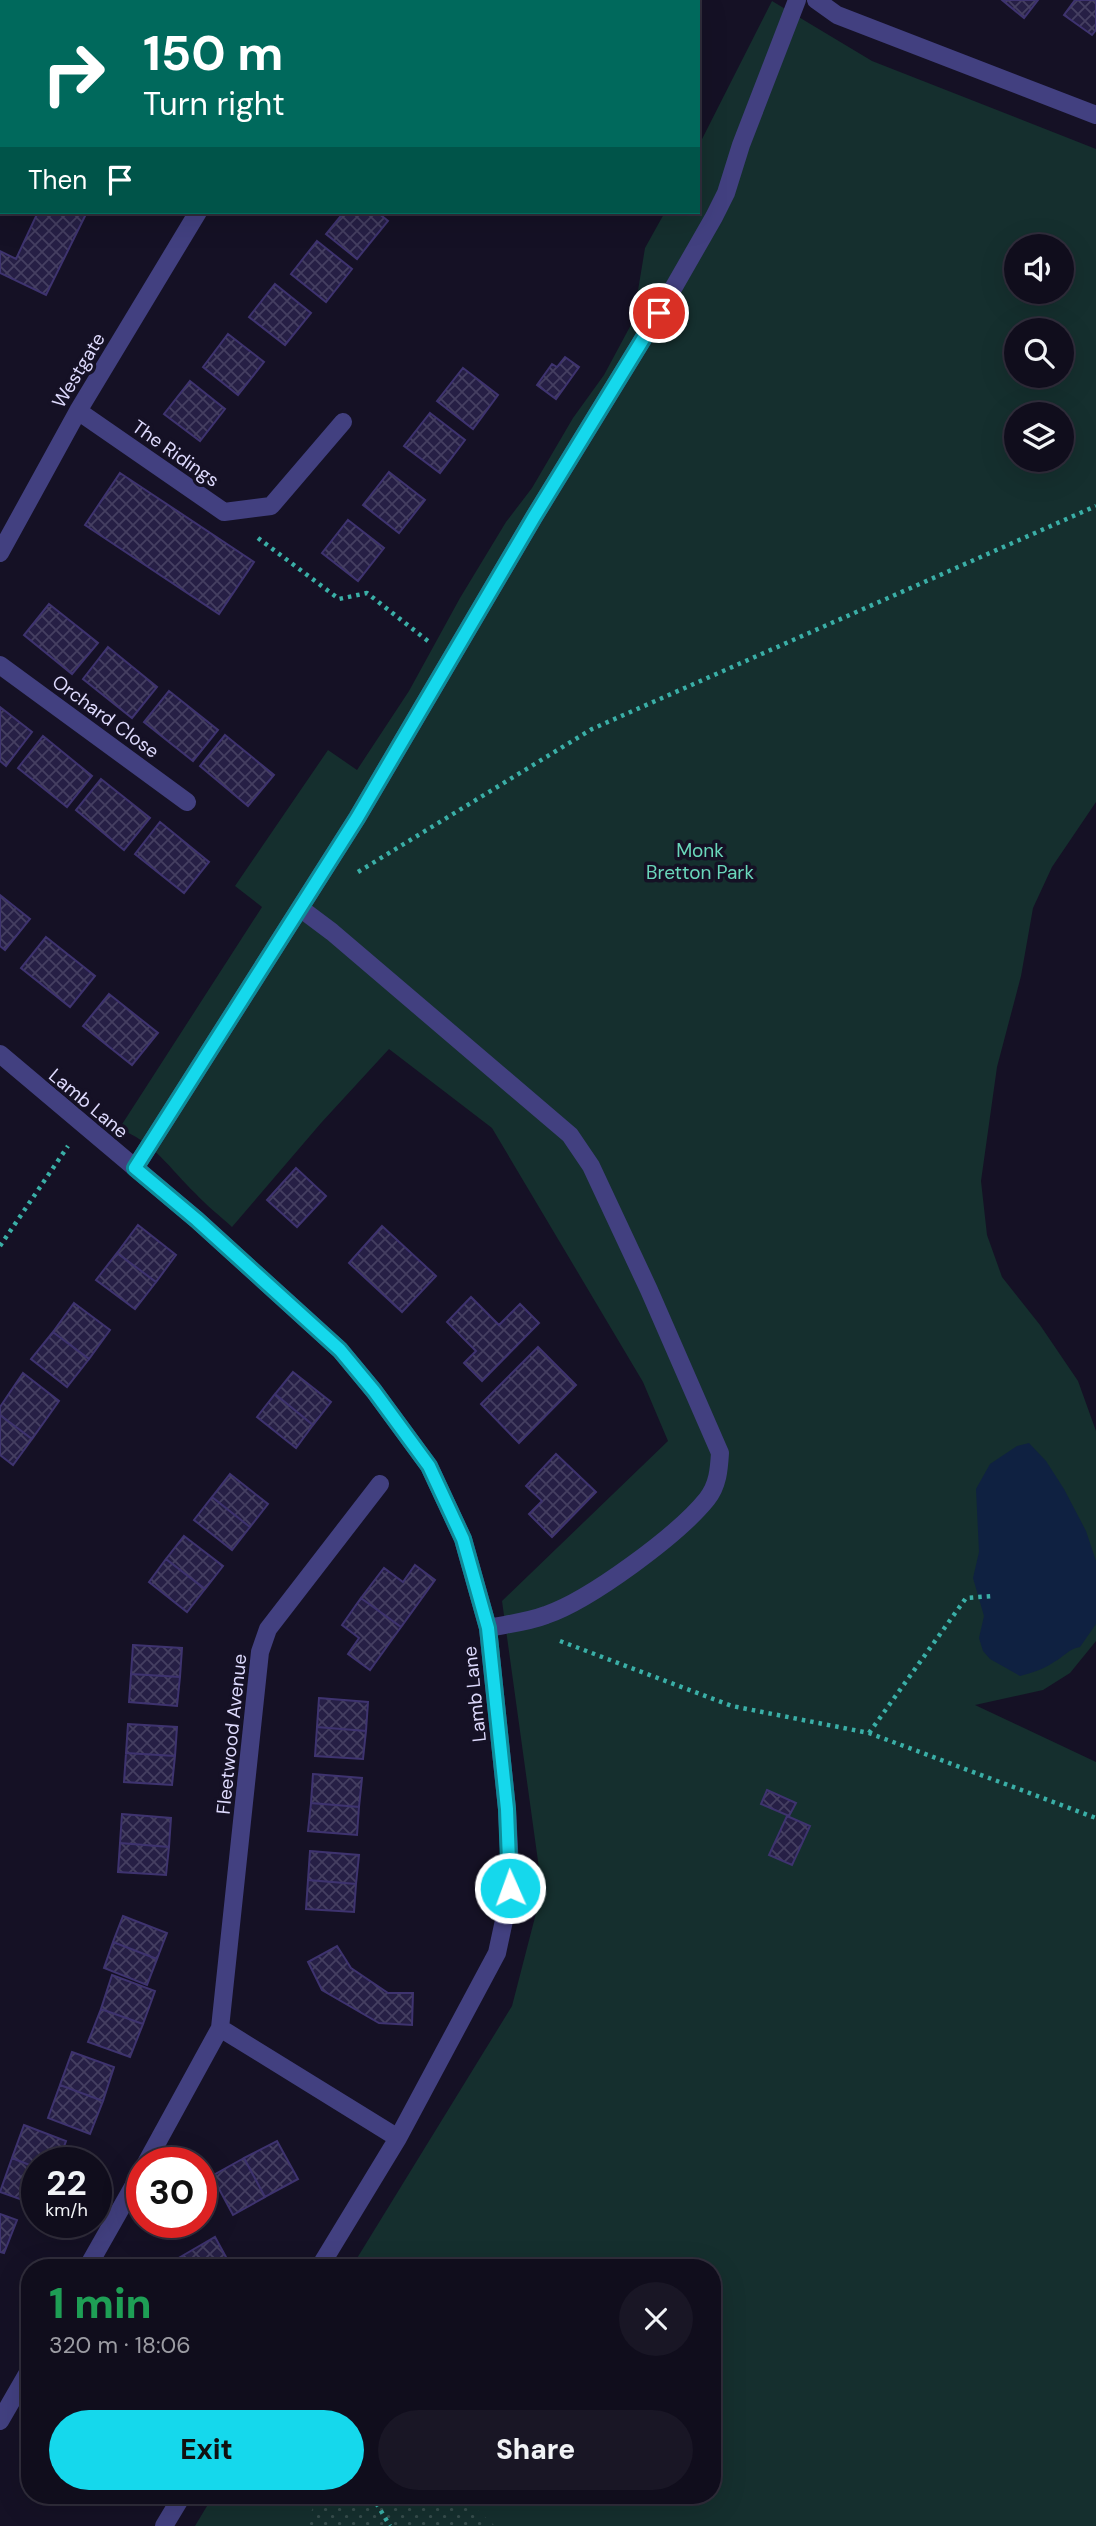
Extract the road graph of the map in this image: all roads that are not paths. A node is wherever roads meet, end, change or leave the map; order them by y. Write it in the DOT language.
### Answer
graph roads {
  1 [pos="797,0"];
  2 [pos="816,0"];
  3 [pos="1096,115"];
  4 [pos="197,214"];
  5 [pos="78,411"];
  6 [pos="343,422"];
  7 [pos="0,553"];
  8 [pos="0,665"];
  9 [pos="187,802"];
  10 [pos="300,908"];
  11 [pos="0,1054"];
  12 [pos="135,1168"];
  13 [pos="380,1484"];
  14 [pos="488,1628"];
  15 [pos="220,2028"];
  16 [pos="398,2138"];
  17 [pos="155,2147"];
  18 [pos="126,2199"];
  19 [pos="92,2259"];
  20 [pos="324,2259"];
  21 [pos="21,2385"];
  22 [pos="0,2421"];
  23 [pos="177,2504"];
  24 [pos="164,2526"];
  1 -- 10 [label="street"];
  2 -- 3 [label="street"];
  4 -- 5 [label="street, Westgate"];
  5 -- 6 [label="street, The Ridings"];
  5 -- 7 [label="street, Westgate"];
  8 -- 9 [label="street, Orchard Close"];
  10 -- 12 [label="street"];
  10 -- 14 [label="street"];
  11 -- 12 [label="street, Lamb Lane"];
  12 -- 14 [label="street, Lamb Lane"];
  13 -- 15 [label="street, Fleetwood Avenue"];
  14 -- 16 [label="street, Lamb Lane"];
  15 -- 16 [label="street"];
  15 -- 17 [label="street, Fleetwood Avenue"];
  16 -- 20 [label="street, Lamb Lane"];
  18 -- 19 [label="street"];
  21 -- 22 [label="street"];
  23 -- 24 [label="street"];
}
